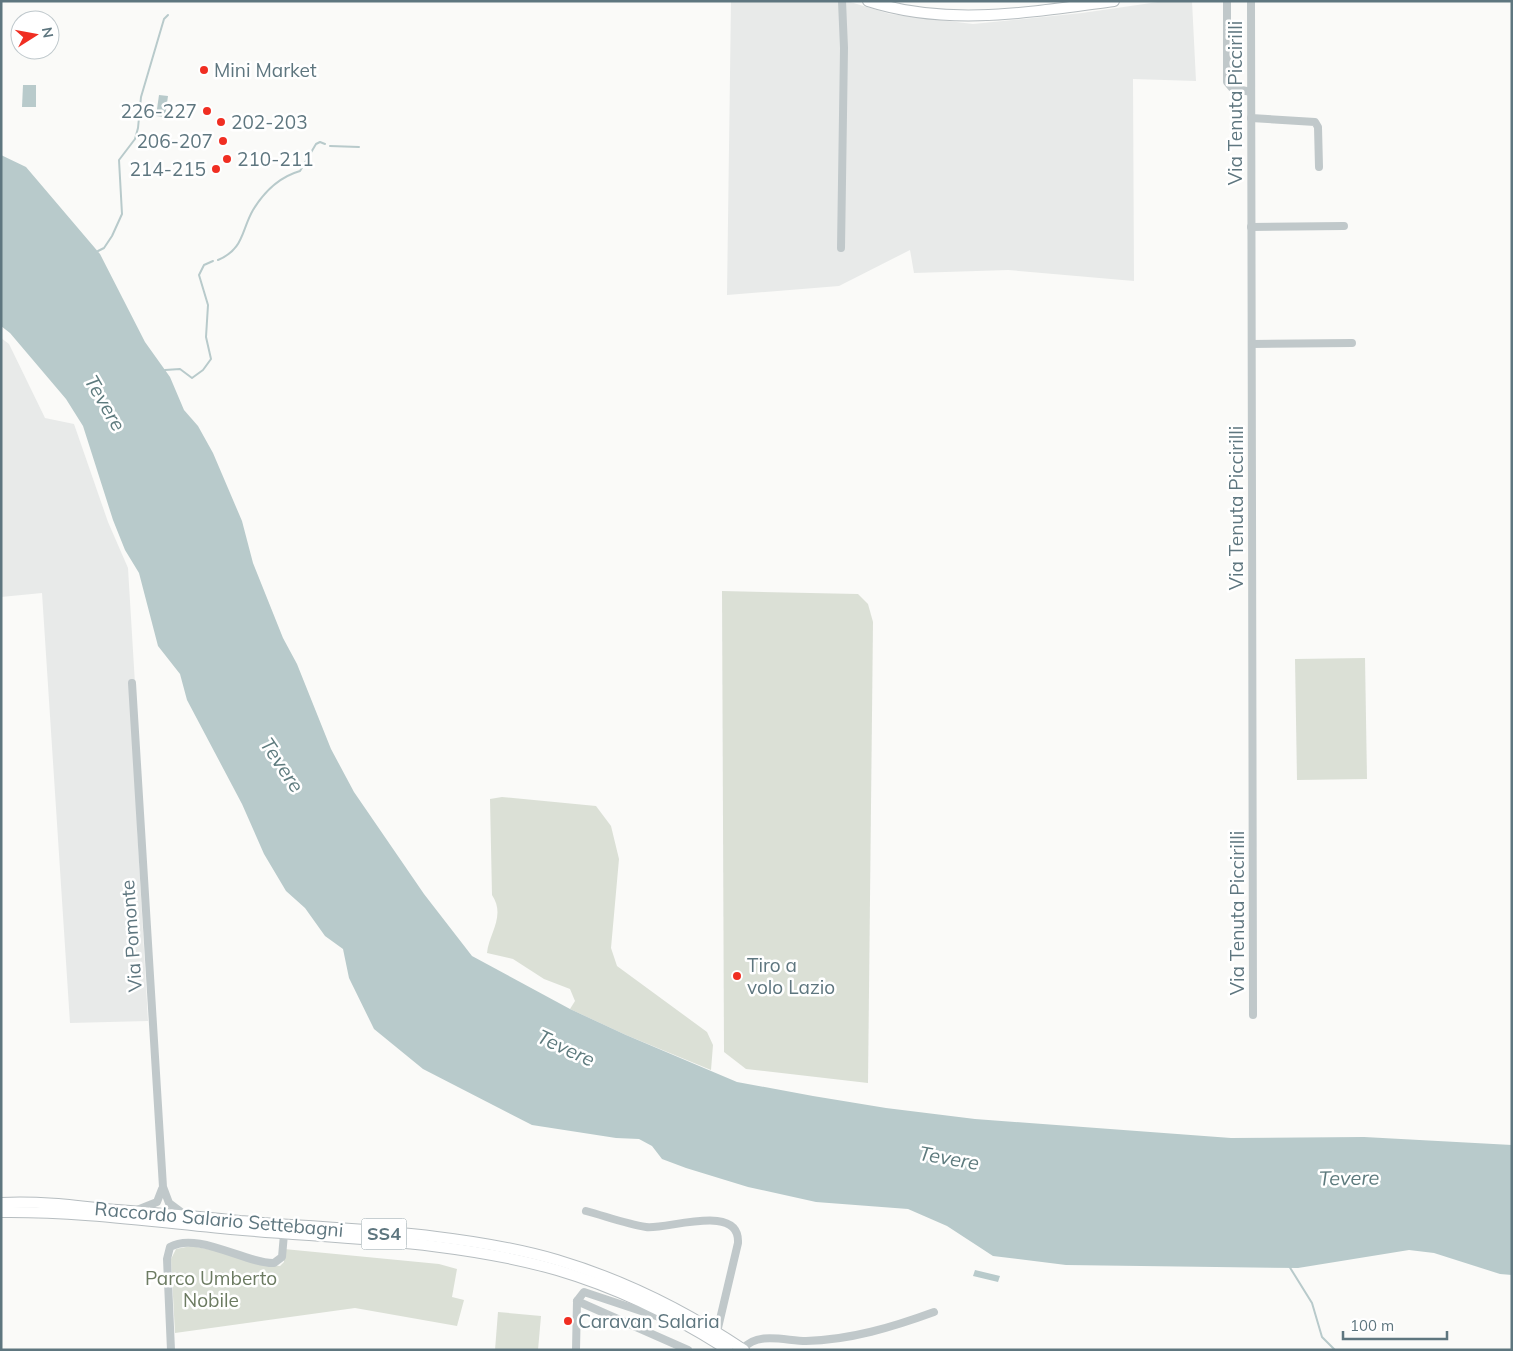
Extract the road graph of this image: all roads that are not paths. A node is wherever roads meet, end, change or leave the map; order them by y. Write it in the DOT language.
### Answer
graph roads {
  1 [pos="842,1"];
  2 [pos="868,1"];
  3 [pos="1114,1"];
  4 [pos="1227,1"];
  5 [pos="1251,1"];
  6 [pos="1251,92"];
  7 [pos="1251,118"];
  8 [pos="1319,167"];
  9 [pos="1344,226"];
  10 [pos="1251,227"];
  11 [pos="842,248"];
  12 [pos="1352,343"];
  13 [pos="1252,344"];
  14 [pos="132,683"];
  15 [pos="1253,1015"];
  16 [pos="163,1187"];
  17 [pos="1,1203"];
  18 [pos="135,1211"];
  19 [pos="586,1211"];
  20 [pos="1,1212"];
  21 [pos="186,1216"];
  22 [pos="284,1234"];
  23 [pos="578,1301"];
  24 [pos="934,1312"];
  25 [pos="676,1319"];
  26 [pos="717,1332"];
  27 [pos="171,1350"];
  28 [pos="576,1350"];
  29 [pos="688,1350"];
  30 [pos="728,1350"];
  31 [pos="744,1350"];
  1 -- 11 [label="street"];
  2 -- 3 [label="main road"];
  4 -- 6 [label="street"];
  5 -- 6 [label="street, Via Tenuta Piccirilli"];
  6 -- 7 [label="street, Via Tenuta Piccirilli"];
  7 -- 8 [label="street"];
  7 -- 10 [label="street, Via Tenuta Piccirilli"];
  9 -- 10 [label="street"];
  10 -- 13 [label="street, Via Tenuta Piccirilli"];
  12 -- 13 [label="street"];
  13 -- 15 [label="street, Via Tenuta Piccirilli"];
  14 -- 16 [label="street, Via Pomonte"];
  16 -- 18 [label="street"];
  16 -- 21 [label="street, Via Pomonte"];
  17 -- 18 [label="main road, Raccordo Salario Settebagni / SS4"];
  18 -- 21 [label="main road, Raccordo Salario Settebagni / SS4"];
  19 -- 26 [label="street"];
  20 -- 22 [label="main road, Raccordo Salario Settebagni / SS4"];
  21 -- 26 [label="main road, Raccordo Salario Settebagni / SS4"];
  22 -- 25 [label="main road, Raccordo Salario Settebagni / SS4"];
  22 -- 27 [label="street"];
  23 -- 25 [label="street"];
  23 -- 28 [label="street"];
  23 -- 29 [label="street"];
  24 -- 31 [label="street"];
  25 -- 30 [label="main road, Raccordo Salario Settebagni / SS4"];
  26 -- 31 [label="main road, Raccordo Salario Settebagni / SS4"];
}
